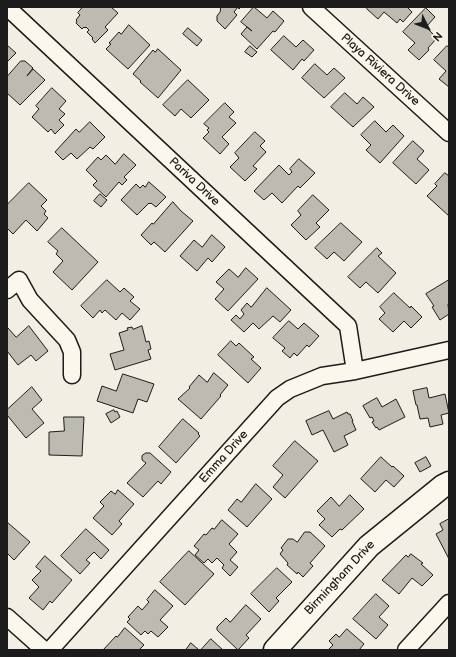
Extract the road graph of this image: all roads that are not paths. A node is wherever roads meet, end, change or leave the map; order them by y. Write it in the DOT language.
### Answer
graph roads {
  1 [pos="7,7"];
  2 [pos="311,7"];
  3 [pos="449,133"];
  4 [pos="7,290"];
  5 [pos="449,350"];
  6 [pos="355,371"];
  7 [pos="72,375"];
  8 [pos="449,483"];
  9 [pos="448,605"];
  10 [pos="7,617"];
  11 [pos="44,650"];
  12 [pos="50,650"];
  13 [pos="275,650"];
  14 [pos="406,650"];
  1 -- 6 [label="street, Pariva Drive"];
  2 -- 3 [label="street, Playa Riviera Drive"];
  4 -- 7 [label="street"];
  5 -- 6 [label="street, Emma Drive"];
  6 -- 12 [label="street, Emma Drive"];
  8 -- 13 [label="main road, Birmingham Drive"];
  9 -- 14 [label="street"];
  10 -- 11 [label="street"];
}
